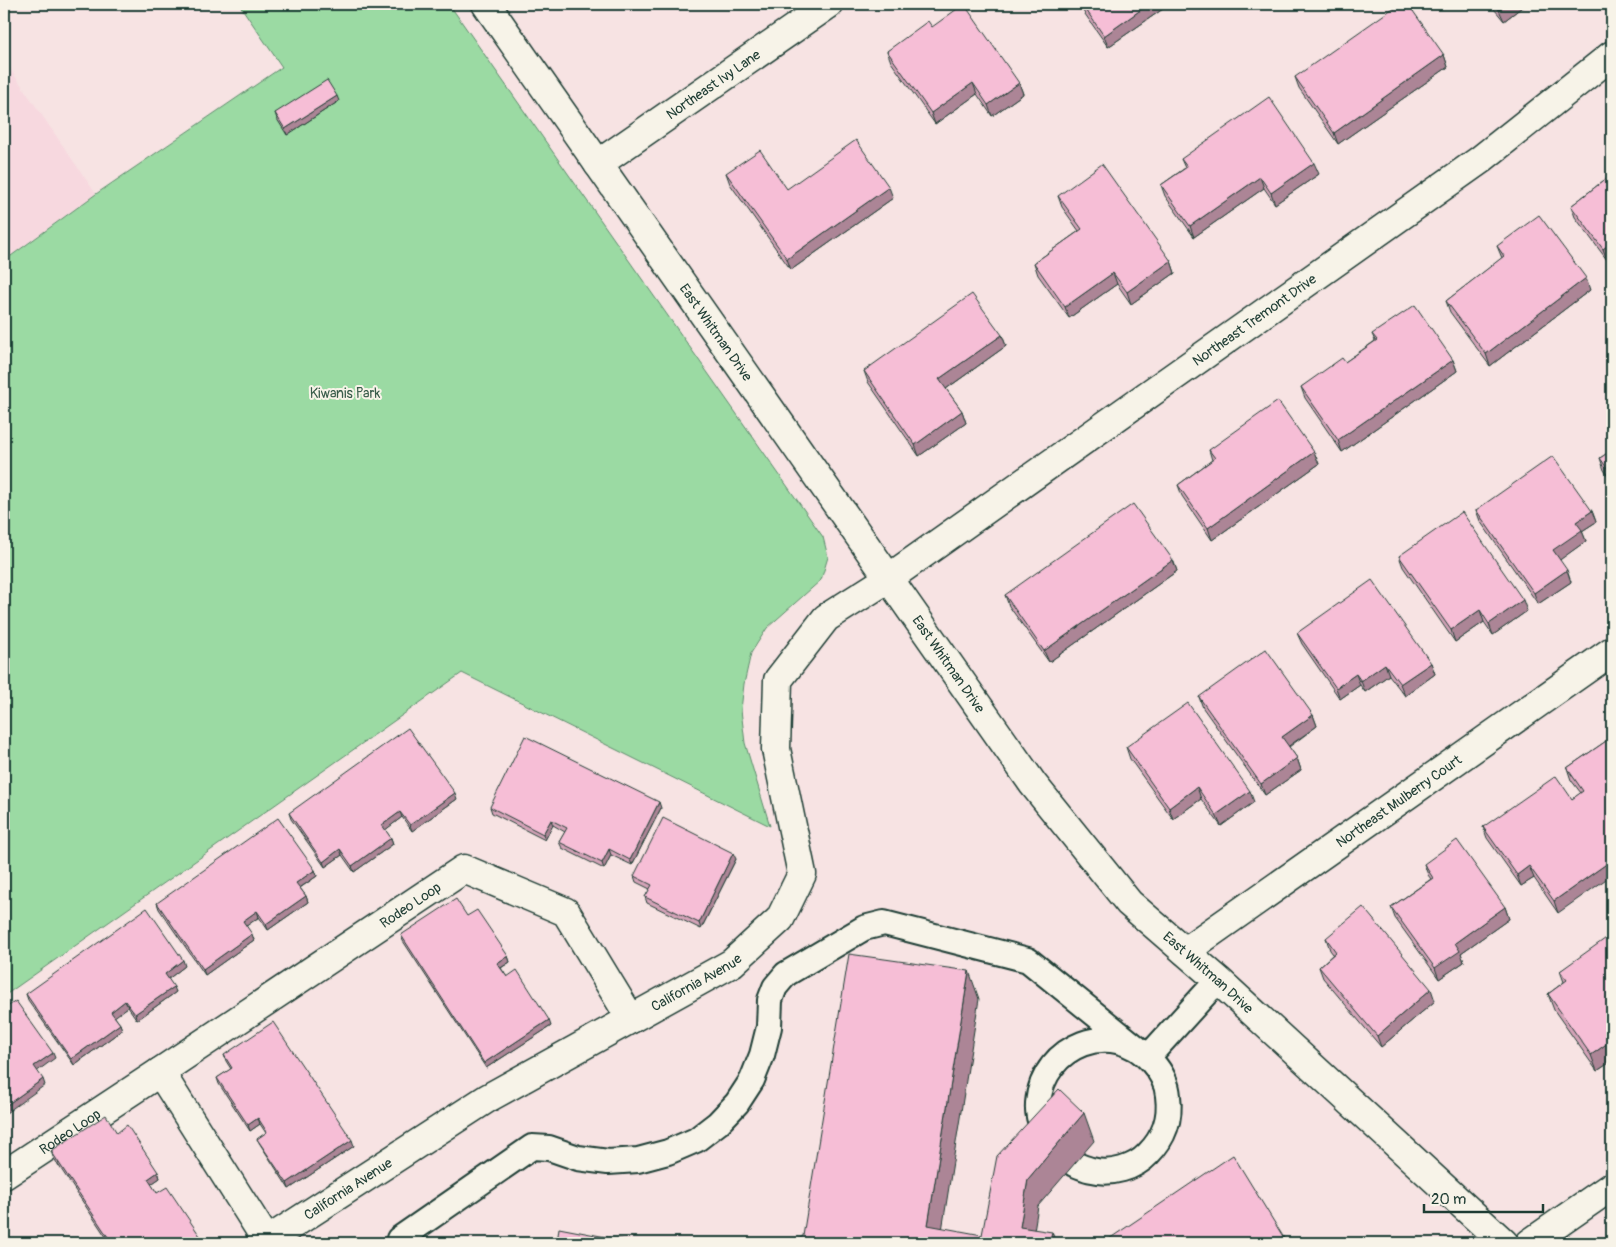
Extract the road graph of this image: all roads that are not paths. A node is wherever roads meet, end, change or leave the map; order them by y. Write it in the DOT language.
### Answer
graph roads {
  1 [pos="486,4"];
  2 [pos="829,4"];
  3 [pos="1612,55"];
  4 [pos="598,164"];
  5 [pos="889,578"];
  6 [pos="1612,651"];
  7 [pos="1185,951"];
  8 [pos="1218,980"];
  9 [pos="631,1019"];
  10 [pos="1148,1057"];
  11 [pos="160,1072"];
  12 [pos="1047,1139"];
  13 [pos="1074,1164"];
  14 [pos="4,1175"];
  15 [pos="1612,1186"];
  16 [pos="399,1239"];
  17 [pos="265,1242"];
  18 [pos="1504,1243"];
  19 [pos="1530,1243"];
  1 -- 4 [label="street, East Whitman Drive"];
  2 -- 4 [label="street, Northeast Ivy Lane"];
  3 -- 5 [label="street, Northeast Tremont Drive"];
  4 -- 5 [label="street, East Whitman Drive"];
  5 -- 7 [label="street, East Whitman Drive"];
  5 -- 9 [label="street, California Avenue"];
  6 -- 7 [label="street, Northeast Mulberry Court"];
  7 -- 8 [label="street, East Whitman Drive"];
  8 -- 10 [label="lane"];
  8 -- 18 [label="street, East Whitman Drive"];
  9 -- 11 [label="street, Rodeo Loop"];
  9 -- 17 [label="street, California Avenue"];
  10 -- 12 [label="lane"];
  10 -- 13 [label="lane"];
  10 -- 16 [label="lane"];
  11 -- 14 [label="street, Rodeo Loop"];
  11 -- 17 [label="street"];
  15 -- 19 [label="street"];
}
